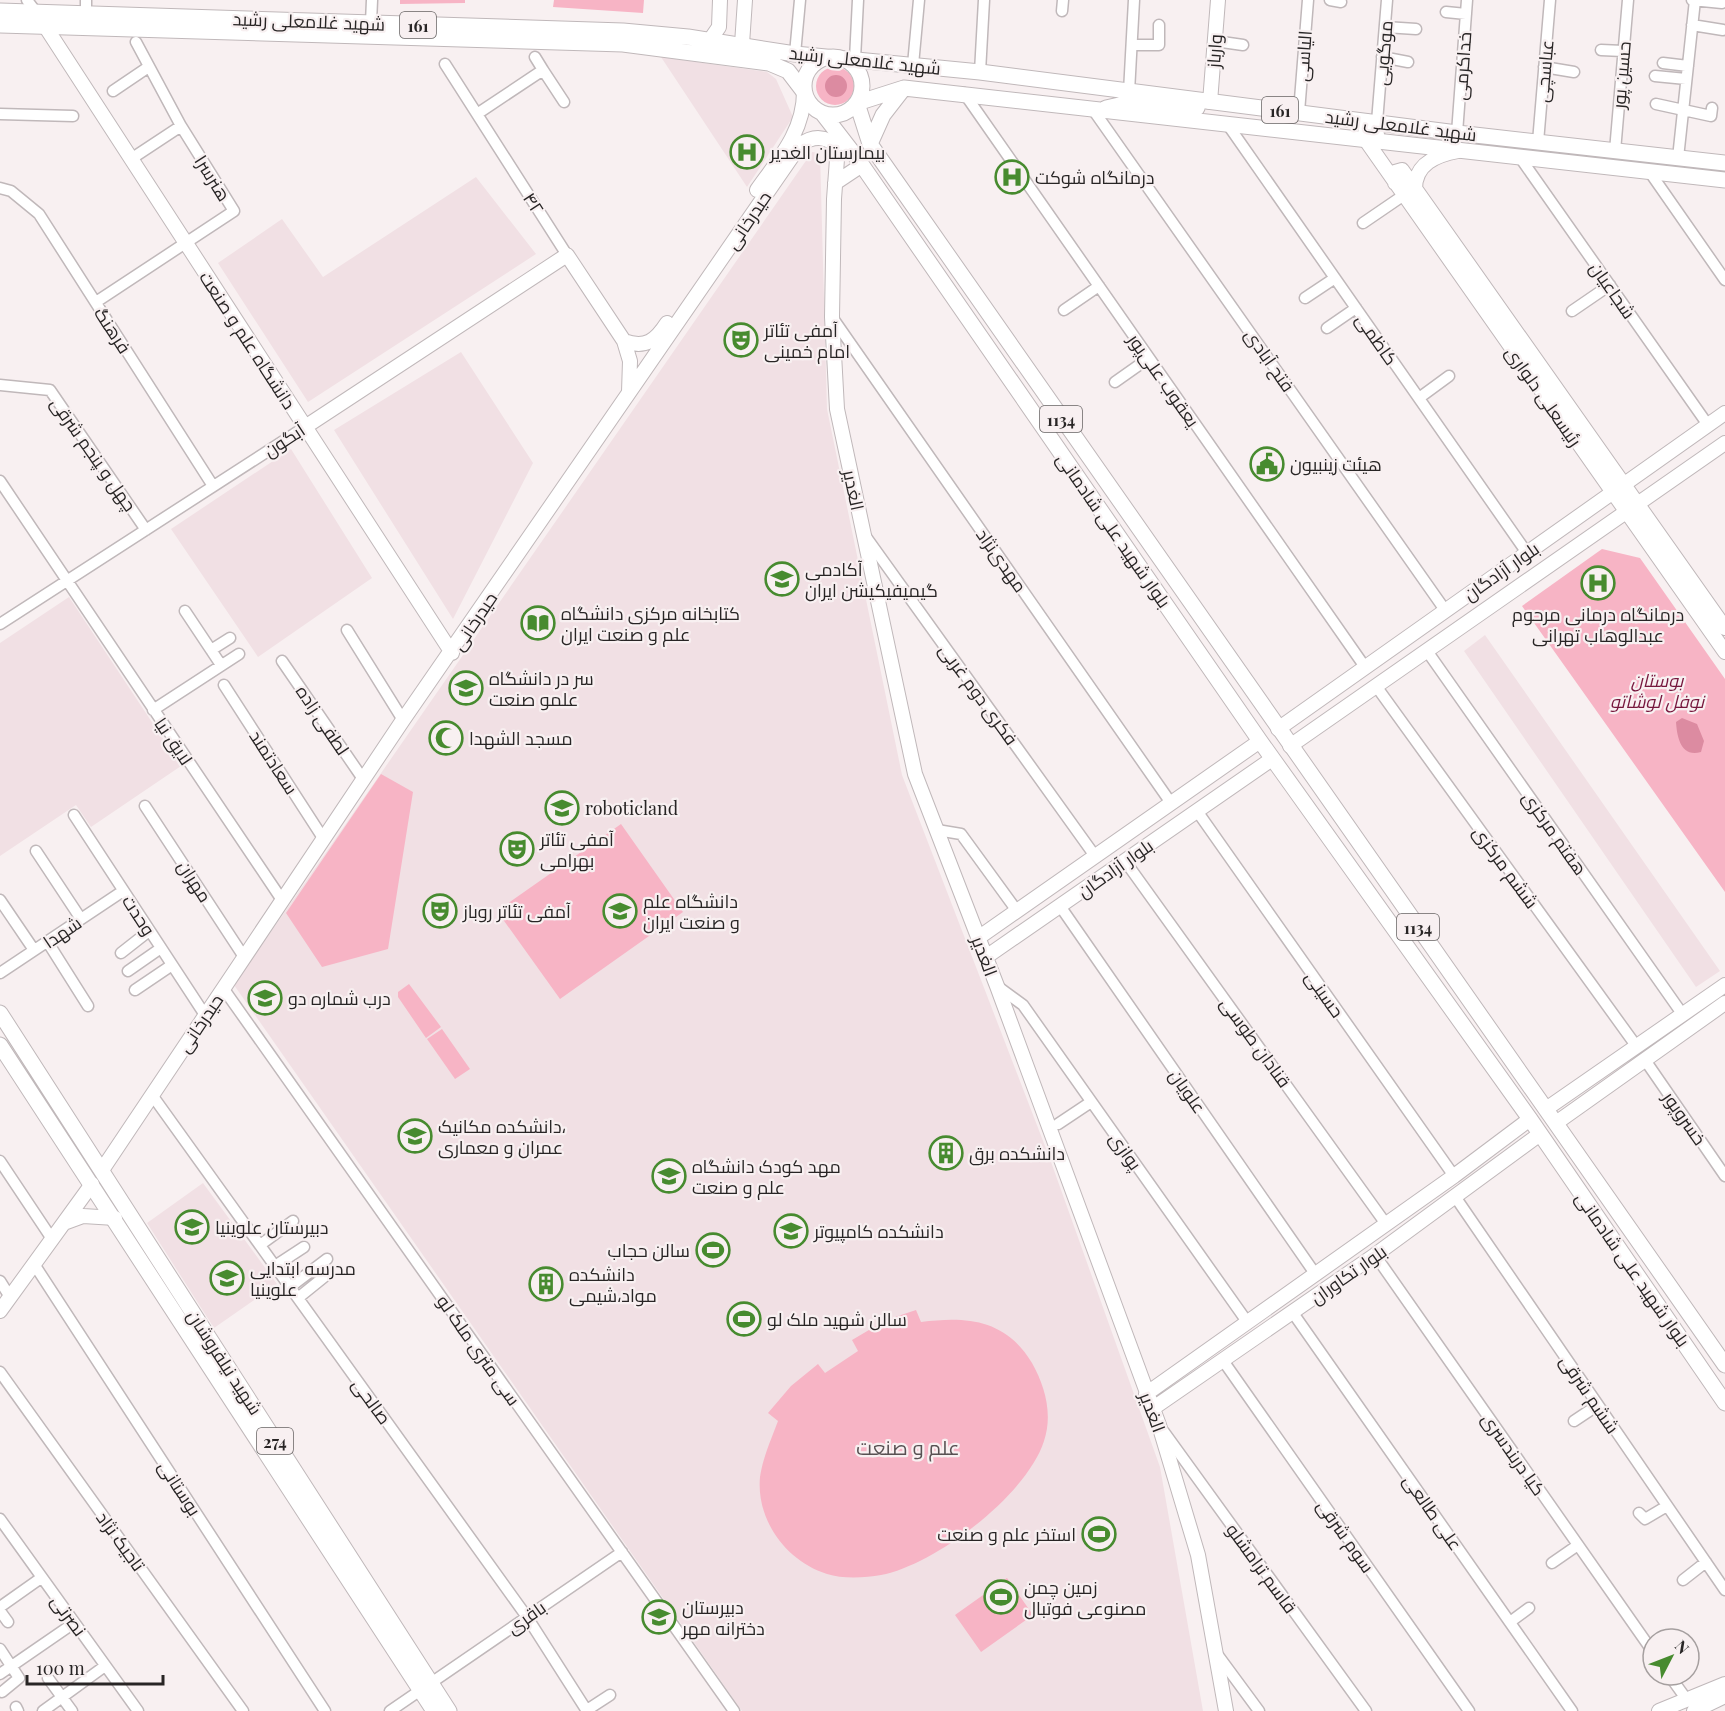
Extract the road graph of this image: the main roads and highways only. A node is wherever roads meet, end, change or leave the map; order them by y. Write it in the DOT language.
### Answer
graph roads {
  1 [pos="720,0"];
  2 [pos="745,0"];
  3 [pos="1218,0"];
  4 [pos="32,6"];
  5 [pos="86,7"];
  6 [pos="0,11"];
  7 [pos="0,25"];
  8 [pos="45,26"];
  9 [pos="132,29"];
  10 [pos="710,40"];
  11 [pos="742,45"];
  12 [pos="835,57"];
  13 [pos="904,88"];
  14 [pos="804,92"];
  15 [pos="1210,102"];
  16 [pos="857,103"];
  17 [pos="1243,106"];
  18 [pos="1094,111"];
  19 [pos="823,114"];
  20 [pos="1371,121"];
  21 [pos="1234,125"];
  22 [pos="868,140"];
  23 [pos="1372,140"];
  24 [pos="843,147"];
  25 [pos="1464,150"];
  26 [pos="1725,163"];
  27 [pos="864,172"];
  28 [pos="1725,180"];
  29 [pos="835,183"];
  30 [pos="1410,192"];
  31 [pos="567,255"];
  32 [pos="624,341"];
  33 [pos="629,394"];
  34 [pos="328,412"];
  35 [pos="1725,413"];
  36 [pos="305,427"];
  37 [pos="1725,443"];
  38 [pos="318,447"];
  39 [pos="1623,485"];
  40 [pos="1611,493"];
  41 [pos="1637,505"];
  42 [pos="1625,513"];
  43 [pos="1725,628"];
  44 [pos="1725,652"];
  45 [pos="452,653"];
  46 [pos="1278,729"];
  47 [pos="1260,741"];
  48 [pos="1290,746"];
  49 [pos="1272,759"];
  50 [pos="978,938"];
  51 [pos="986,957"];
  52 [pos="1725,985"];
  53 [pos="1725,1003"];
  54 [pos="0,1013"];
  55 [pos="0,1045"];
  56 [pos="1546,1109"];
  57 [pos="1530,1119"];
  58 [pos="1556,1123"];
  59 [pos="1540,1134"];
  60 [pos="102,1170"];
  61 [pos="92,1184"];
  62 [pos="115,1218"];
  63 [pos="64,1223"];
  64 [pos="0,1311"];
  65 [pos="1725,1365"];
  66 [pos="1150,1403"];
  67 [pos="1725,1403"];
  68 [pos="1725,1684"];
  69 [pos="426,1687"];
  70 [pos="1725,1696"];
  71 [pos="1691,1707"];
  72 [pos="434,1711"];
  73 [pos="449,1711"];
  74 [pos="1226,1711"];
  75 [pos="1659,1711"];
  1 -- 10 [label="main road"];
  2 -- 11 [label="main road"];
  3 -- 15 [label="main road, وارباز"];
  4 -- 5 [label="main road, شهید غلامعلی رشید / 161"];
  4 -- 6 [label="main road, شهید غلامعلی رشید / 161"];
  5 -- 9 [label="main road, شهید غلامعلی رشید / 161"];
  7 -- 8 [label="main road, شهید غلامعلی رشید / 161"];
  8 -- 9 [label="main road, شهید غلامعلی رشید / 161"];
  8 -- 36 [label="main road, دانشگاه علم و صنعت"];
  9 -- 10 [label="main road, شهید غلامعلی رشید / 161"];
  9 -- 14 [label="main road, شهید غلامعلی رشید / 161"];
  10 -- 11 [label="main road, شهید غلامعلی رشید / 161"];
  11 -- 12 [label="main road, شهید غلامعلی رشید / 161"];
  12 -- 14 [label="main road"];
  12 -- 15 [label="main road, شهید غلامعلی رشید / 161"];
  12 -- 16 [label="main road"];
  13 -- 16 [label="main road, شهید غلامعلی رشید / 161"];
  13 -- 18 [label="main road, شهید غلامعلی رشید / 161"];
  13 -- 22 [label="main road"];
  14 -- 19 [label="main road"];
  14 -- 32 [label="main road, حیدرخانی"];
  15 -- 17 [label="main road, شهید غلامعلی رشید / 161"];
  15 -- 18 [label="main road"];
  16 -- 19 [label="main road"];
  16 -- 22 [label="main road, بلوار شهید علی شادمانی / 1134"];
  17 -- 20 [label="main road, شهید غلامعلی رشید / 161"];
  17 -- 21 [label="main road"];
  18 -- 21 [label="main road, شهید غلامعلی رشید / 161"];
  19 -- 24 [label="main road, بلوار شهید علی شادمانی / 1134"];
  20 -- 23 [label="main road"];
  20 -- 26 [label="main road, شهید غلامعلی رشید / 161"];
  21 -- 23 [label="main road, شهید غلامعلی رشید / 161"];
  22 -- 24 [label="main road"];
  22 -- 46 [label="main road, بلوار شهید علی شادمانی / 1134"];
  23 -- 25 [label="main road, شهید غلامعلی رشید / 161"];
  23 -- 30 [label="main road, رئیسعلی دلواری"];
  24 -- 27 [label="main road, بلوار شهید علی شادمانی / 1134"];
  24 -- 29 [label="main road, الغدیر"];
  24 -- 33 [label="main road, حیدرخانی"];
  25 -- 28 [label="main road, شهید غلامعلی رشید / 161"];
  25 -- 30 [label="main road"];
  27 -- 29 [label="main road"];
  27 -- 47 [label="main road, بلوار شهید علی شادمانی / 1134"];
  29 -- 50 [label="main road, الغدیر"];
  30 -- 39 [label="main road, رئیسعلی دلواری"];
  30 -- 40 [label="main road, رئیسعلی دلواری"];
  31 -- 32 [label="main road, ۴۲"];
  31 -- 34 [label="main road, آبگون"];
  32 -- 33 [label="main road"];
  33 -- 45 [label="main road, حیدرخانی"];
  34 -- 36 [label="main road, آبگون"];
  34 -- 38 [label="main road"];
  35 -- 39 [label="main road, بلوار آزادگان"];
  36 -- 38 [label="main road, دانشگاه علم و صنعت"];
  37 -- 41 [label="main road, بلوار آزادگان"];
  38 -- 45 [label="main road, دانشگاه علم و صنعت"];
  39 -- 40 [label="main road, بلوار آزادگان"];
  39 -- 41 [label="main road, رئیسعلی دلواری"];
  40 -- 42 [label="main road, رئیسعلی دلواری"];
  40 -- 46 [label="main road, بلوار آزادگان"];
  41 -- 42 [label="main road, بلوار آزادگان"];
  41 -- 43 [label="main road, رئیسعلی دلواری"];
  42 -- 44 [label="main road, رئیسعلی دلواری"];
  42 -- 48 [label="main road, بلوار آزادگان"];
  45 -- 60 [label="main road, حیدرخانی"];
  46 -- 47 [label="main road"];
  46 -- 48 [label="main road, 1134"];
  47 -- 49 [label="main road, 1134"];
  47 -- 50 [label="main road, بلوار آزادگان"];
  48 -- 49 [label="main road"];
  48 -- 56 [label="main road, 1134"];
  49 -- 51 [label="main road, بلوار آزادگان"];
  49 -- 57 [label="main road, 1134"];
  50 -- 51 [label="main road, الغدیر"];
  51 -- 66 [label="main road, الغدیر"];
  52 -- 56 [label="main road"];
  53 -- 58 [label="main road"];
  54 -- 60 [label="main road, شهید نیلفروشان / 274"];
  55 -- 61 [label="main road, 274"];
  56 -- 57 [label="main road"];
  56 -- 58 [label="main road, 1134"];
  57 -- 59 [label="main road, 1134"];
  57 -- 66 [label="main road, بلوار تکاوران"];
  58 -- 59 [label="main road"];
  58 -- 65 [label="main road, بلوار شهید علی شادمانی / 1134"];
  59 -- 66 [label="main road, بلوار تکاوران"];
  59 -- 67 [label="main road, بلوار شهید علی شادمانی / 1134"];
  60 -- 61 [label="main road"];
  60 -- 69 [label="main road, شهید نیلفروشان / 274"];
  61 -- 62 [label="main road, 274"];
  61 -- 63 [label="main road"];
  62 -- 63 [label="main road"];
  62 -- 69 [label="main road, شهید نیلفروشان / 274"];
  63 -- 64 [label="main road"];
  66 -- 74 [label="main road, الغدیر"];
  68 -- 71 [label="main road"];
  69 -- 72 [label="main road, شهید نیلفروشان / 274"];
  69 -- 73 [label="main road, شهید نیلفروشان / 274"];
  70 -- 71 [label="main road"];
  71 -- 75 [label="main road"];
}
